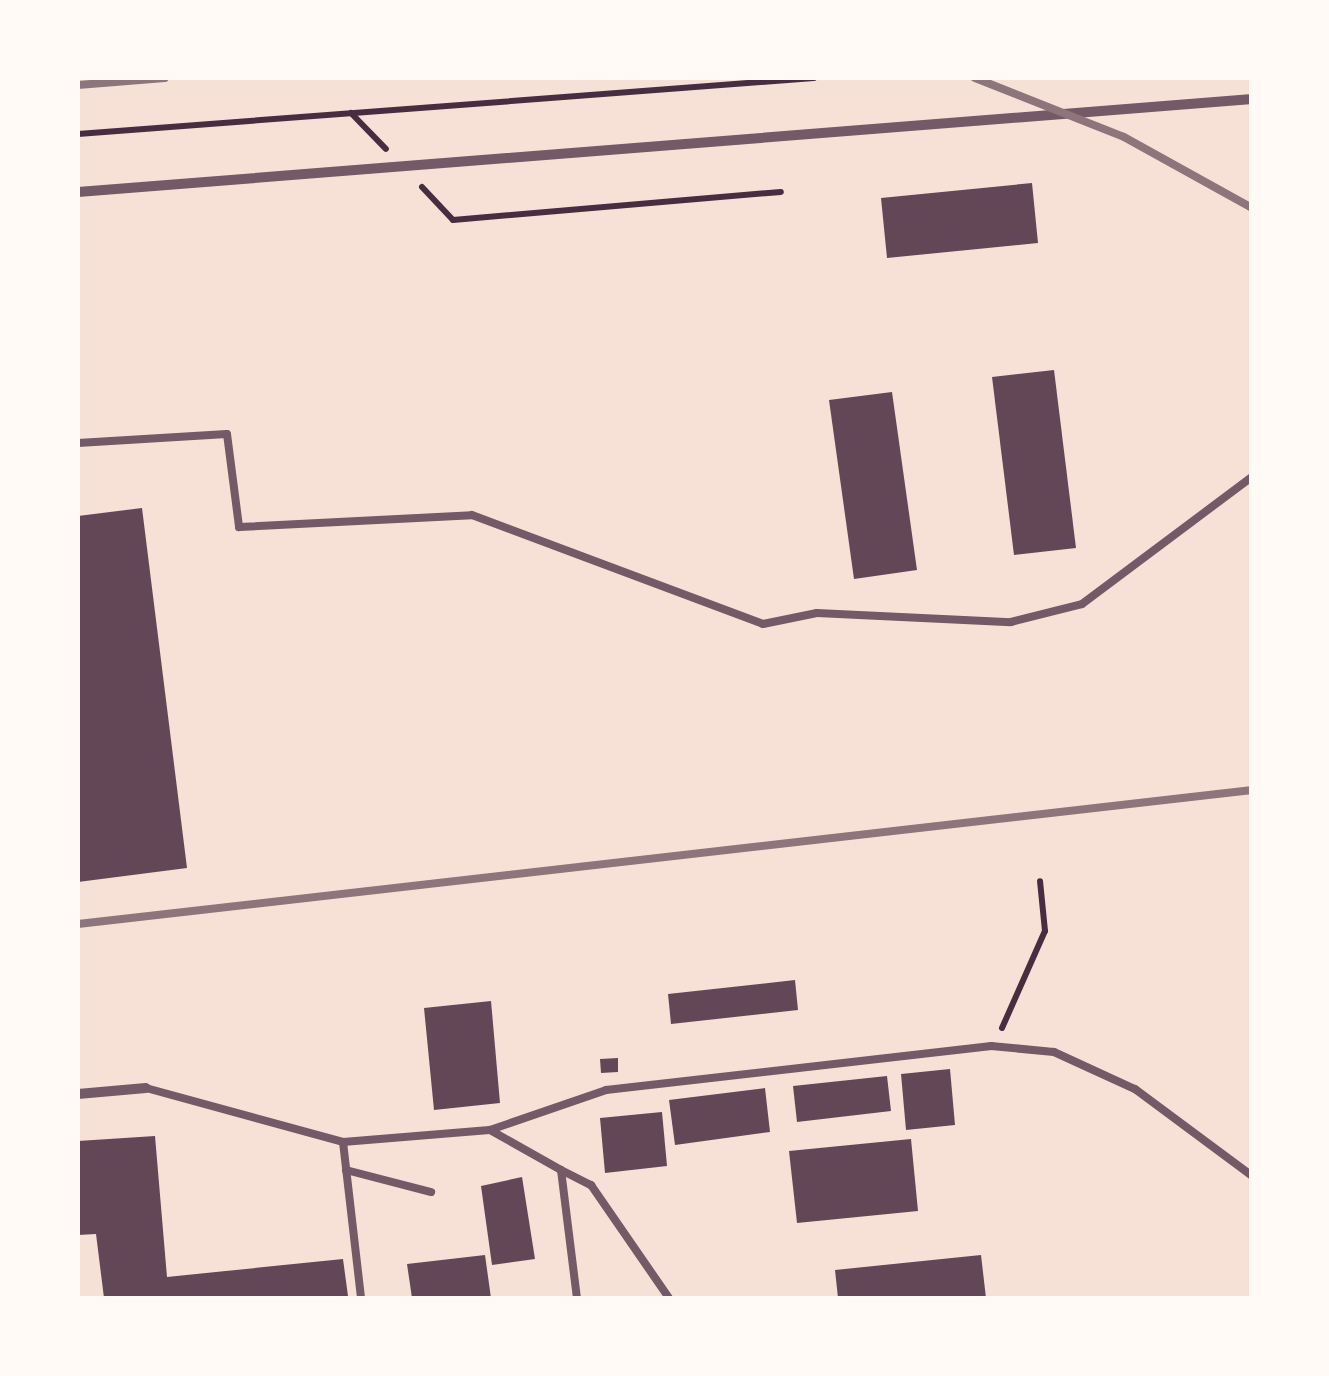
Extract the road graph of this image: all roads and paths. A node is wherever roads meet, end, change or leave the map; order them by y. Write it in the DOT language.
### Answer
graph roads {
  1 [pos="814,78"];
  2 [pos="1252,99"];
  3 [pos="351,113"];
  4 [pos="78,134"];
  5 [pos="402,166"];
  6 [pos="78,192"];
  7 [pos="780,192"];
  8 [pos="78,443"];
  9 [pos="1252,477"];
  10 [pos="1040,881"];
  11 [pos="992,1046"];
  12 [pos="146,1088"];
  13 [pos="78,1094"];
  14 [pos="490,1130"];
  15 [pos="343,1142"];
  16 [pos="346,1170"];
  17 [pos="560,1170"];
  18 [pos="1252,1176"];
  19 [pos="431,1192"];
  20 [pos="361,1298"];
  21 [pos="577,1298"];
  22 [pos="669,1298"];
  1 -- 3 [label="path"];
  2 -- 5 [label="street"];
  3 -- 4 [label="path"];
  3 -- 5 [label="path"];
  5 -- 6 [label="street"];
  5 -- 7 [label="path"];
  8 -- 9 [label="lane"];
  10 -- 11 [label="path"];
  11 -- 14 [label="lane"];
  11 -- 18 [label="lane"];
  12 -- 13 [label="street"];
  12 -- 15 [label="lane"];
  14 -- 15 [label="lane"];
  14 -- 17 [label="lane"];
  15 -- 16 [label="lane"];
  16 -- 19 [label="lane"];
  16 -- 20 [label="lane"];
  17 -- 21 [label="lane"];
  17 -- 22 [label="lane"];
}
